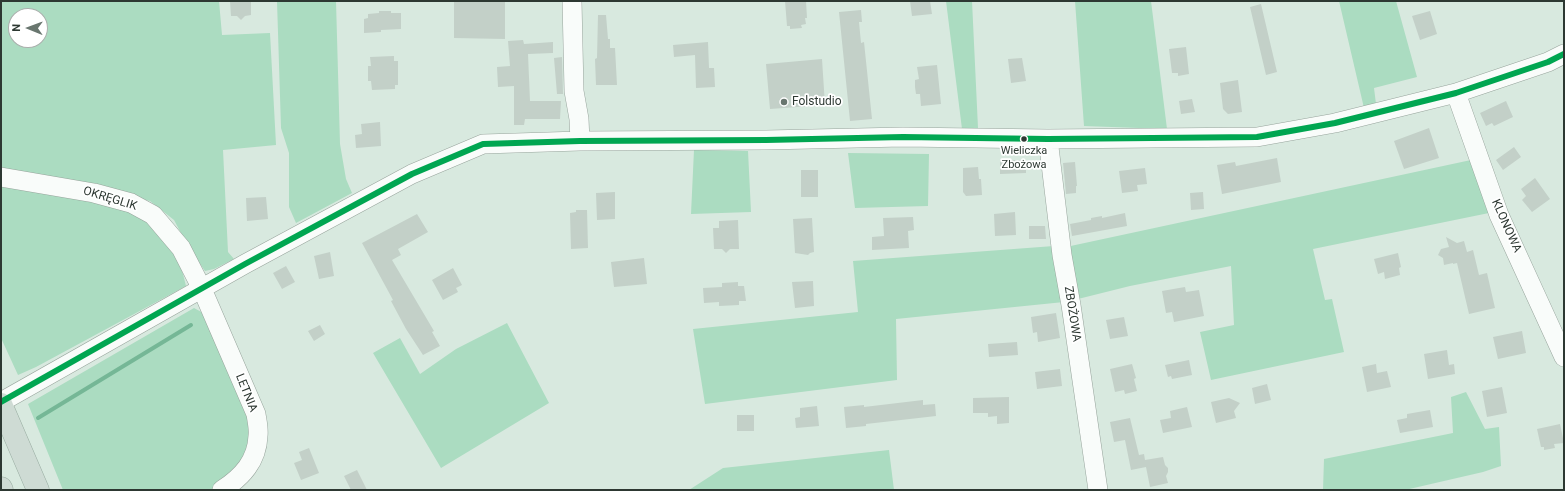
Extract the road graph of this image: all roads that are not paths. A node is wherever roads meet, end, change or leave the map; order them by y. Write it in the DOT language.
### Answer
graph roads {
  1 [pos="572,1"];
  2 [pos="1564,54"];
  3 [pos="1456,93"];
  4 [pos="1048,139"];
  5 [pos="580,141"];
  6 [pos="1,176"];
  7 [pos="202,289"];
  8 [pos="1564,357"];
  9 [pos="1,403"];
  10 [pos="38,490"];
  11 [pos="222,490"];
  12 [pos="1098,490"];
  1 -- 5 [label="street"];
  2 -- 3 [label="street"];
  3 -- 4 [label="street"];
  3 -- 8 [label="street, KLONOWA"];
  4 -- 5 [label="street"];
  4 -- 12 [label="street, ZBOŻOWA"];
  5 -- 7 [label="street"];
  6 -- 7 [label="street, OKRĘGLIK"];
  7 -- 9 [label="street"];
  7 -- 11 [label="street, LETNIA"];
  9 -- 10 [label="highway"];
}
